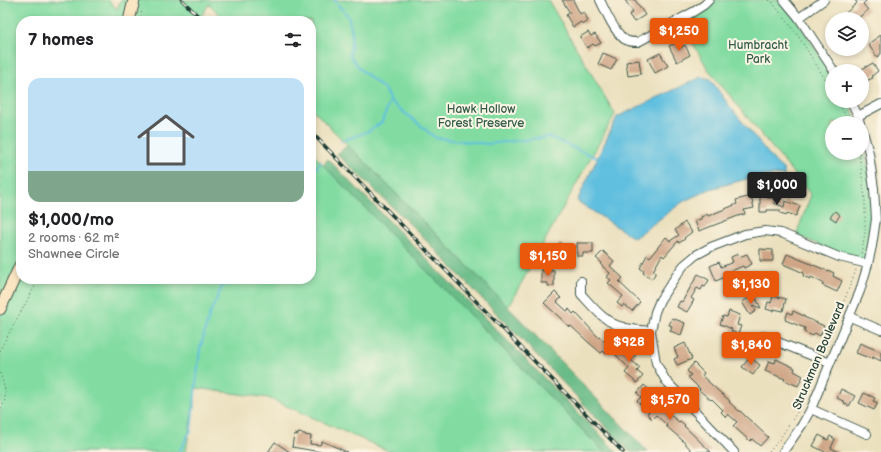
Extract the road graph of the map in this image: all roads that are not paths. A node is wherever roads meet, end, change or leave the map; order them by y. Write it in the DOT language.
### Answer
graph roads {
  1 [pos="600,0"];
  2 [pos="709,0"];
  3 [pos="784,0"];
  4 [pos="824,0"];
  5 [pos="138,4"];
  6 [pos="132,16"];
  7 [pos="799,18"];
  8 [pos="829,64"];
  9 [pos="881,104"];
  10 [pos="864,116"];
  11 [pos="869,153"];
  12 [pos="878,219"];
  13 [pos="868,264"];
  14 [pos="16,275"];
  15 [pos="581,281"];
  16 [pos="0,309"];
  17 [pos="850,317"];
  18 [pos="881,330"];
  19 [pos="651,331"];
  20 [pos="763,336"];
  21 [pos="830,363"];
  22 [pos="812,409"];
  23 [pos="867,434"];
  24 [pos="734,452"];
  25 [pos="783,452"];
  1 -- 2 [label="street"];
  3 -- 7 [label="street"];
  4 -- 7 [label="street"];
  5 -- 6 [label="street"];
  7 -- 8 [label="street"];
  9 -- 10 [label="street"];
  11 -- 12 [label="street, Struckman Boulevard"];
  12 -- 13 [label="street, Struckman Boulevard"];
  13 -- 17 [label="street, Struckman Boulevard"];
  13 -- 19 [label="street"];
  14 -- 16 [label="street"];
  15 -- 19 [label="street"];
  17 -- 18 [label="street"];
  17 -- 21 [label="street, Struckman Boulevard"];
  19 -- 24 [label="street"];
  20 -- 21 [label="street"];
  21 -- 22 [label="street, Struckman Boulevard"];
  22 -- 23 [label="street"];
  22 -- 25 [label="street, Struckman Boulevard"];
}
